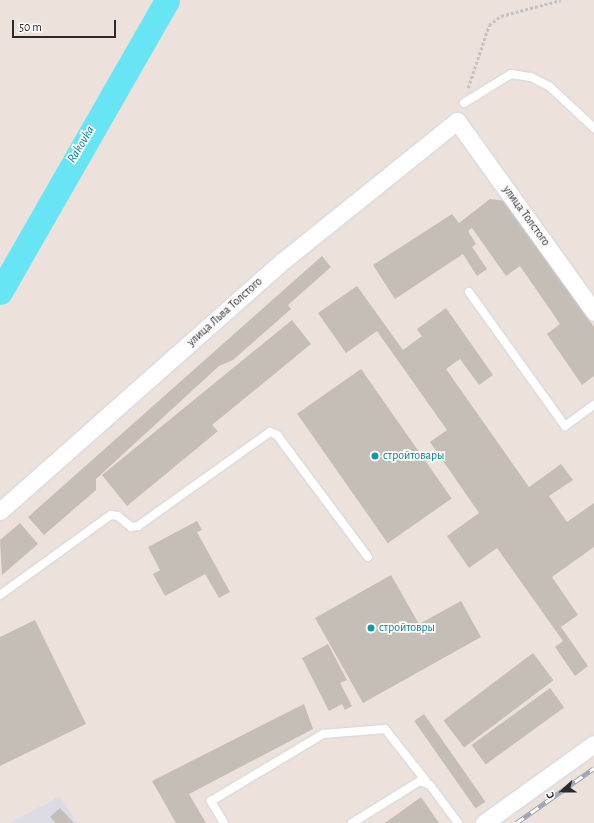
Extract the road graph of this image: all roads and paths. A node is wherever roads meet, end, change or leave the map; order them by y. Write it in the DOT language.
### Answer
graph roads {
  1 [pos="561,0"];
  2 [pos="464,103"];
  3 [pos="457,120"];
  4 [pos="594,128"];
  5 [pos="469,292"];
  6 [pos="594,312"];
  7 [pos="594,405"];
  8 [pos="0,511"];
  9 [pos="368,557"];
  10 [pos="0,595"];
  11 [pos="594,744"];
  12 [pos="426,781"];
  13 [pos="224,823"];
  14 [pos="352,823"];
  15 [pos="458,823"];
  16 [pos="484,823"];
  1 -- 2 [label="path"];
  2 -- 4 [label="lane"];
  3 -- 6 [label="street, улица Толстого"];
  3 -- 8 [label="street, улица Льва Толстого"];
  5 -- 7 [label="lane"];
  9 -- 10 [label="lane"];
  11 -- 16 [label="street"];
  12 -- 13 [label="lane"];
  12 -- 14 [label="lane"];
  12 -- 15 [label="lane"];
}
